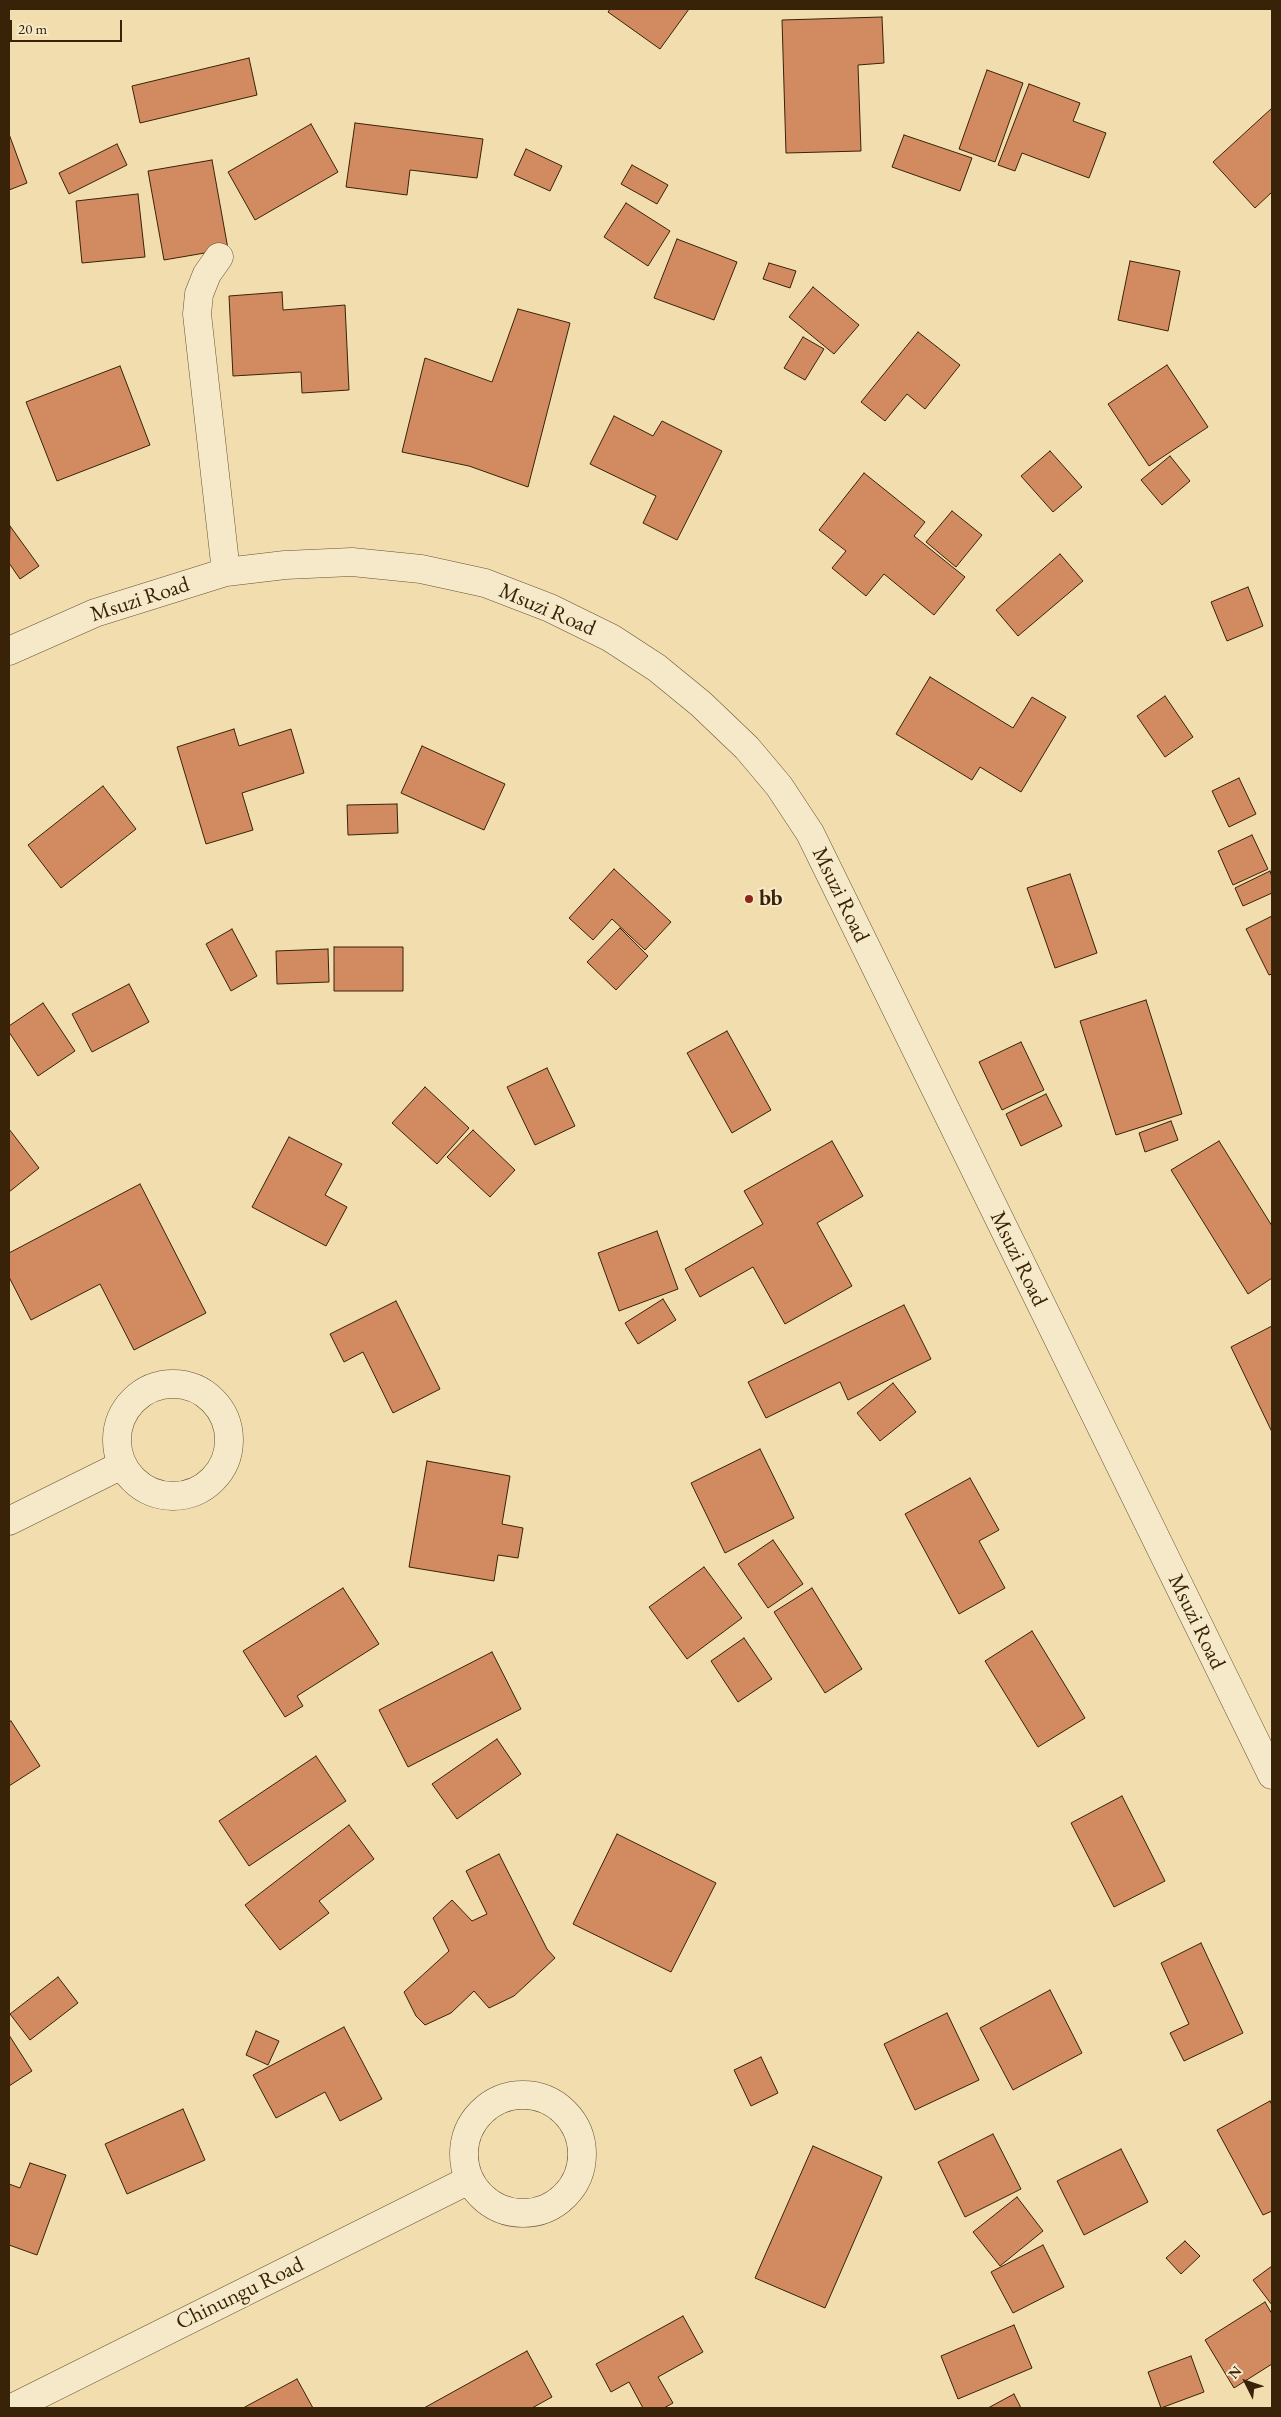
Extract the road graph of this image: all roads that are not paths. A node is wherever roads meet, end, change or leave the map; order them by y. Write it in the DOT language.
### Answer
graph roads {
  1 [pos="219,257"];
  2 [pos="226,572"];
  3 [pos="9,651"];
  4 [pos="122,1464"];
  5 [pos="9,1521"];
  6 [pos="1272,1775"];
  7 [pos="469,2180"];
  8 [pos="12,2408"];
  1 -- 2 [label="street"];
  2 -- 3 [label="street, Msuzi Road"];
  2 -- 6 [label="street, Msuzi Road"];
  4 -- 4 [label="street"];
  4 -- 5 [label="street"];
  7 -- 7 [label="street"];
  7 -- 8 [label="street, Chinungu Road"];
}
